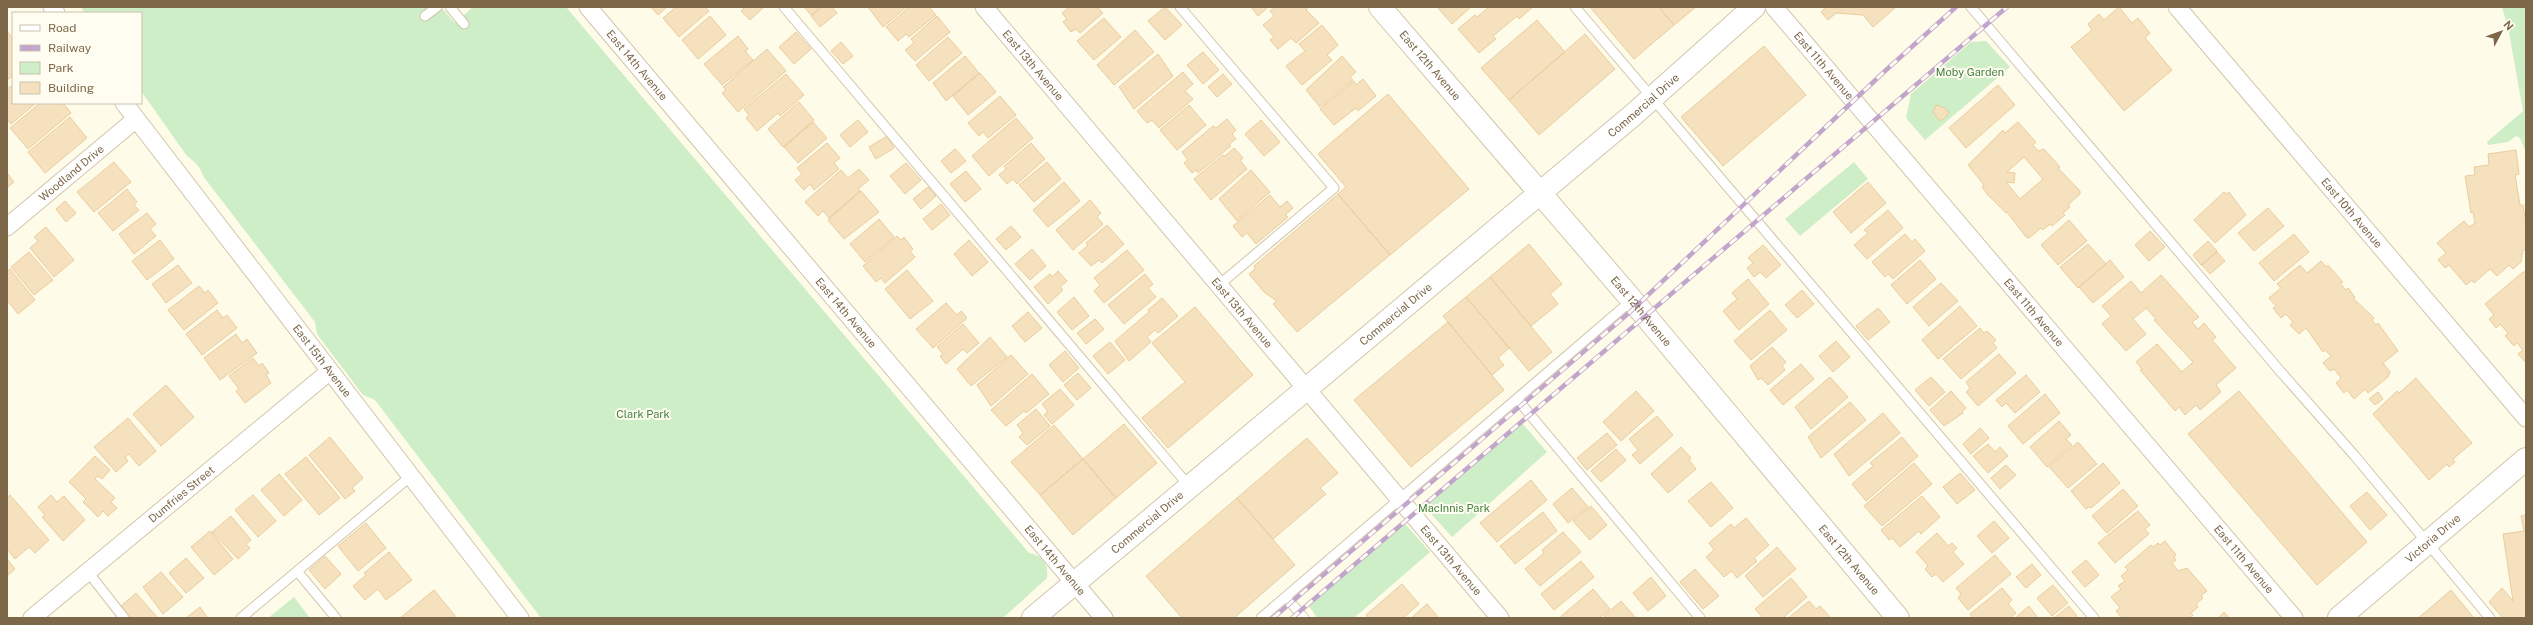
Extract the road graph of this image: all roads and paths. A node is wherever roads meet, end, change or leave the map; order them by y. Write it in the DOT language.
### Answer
graph roads {
  1 [pos="437,7"];
  2 [pos="450,7"];
  3 [pos="588,7"];
  4 [pos="784,7"];
  5 [pos="984,7"];
  6 [pos="1180,7"];
  7 [pos="1380,7"];
  8 [pos="1575,7"];
  9 [pos="1754,7"];
  10 [pos="1774,7"];
  11 [pos="1971,7"];
  12 [pos="2177,7"];
  13 [pos="425,16"];
  14 [pos="464,24"];
  15 [pos="1652,98"];
  16 [pos="125,104"];
  17 [pos="136,119"];
  18 [pos="1539,192"];
  19 [pos="7,227"];
  20 [pos="1219,285"];
  21 [pos="1632,300"];
  22 [pos="330,371"];
  23 [pos="1305,388"];
  24 [pos="1517,399"];
  25 [pos="2526,418"];
  26 [pos="2526,459"];
  27 [pos="411,476"];
  28 [pos="1189,486"];
  29 [pos="1400,500"];
  30 [pos="2427,544"];
  31 [pos="297,571"];
  32 [pos="88,572"];
  33 [pos="1074,583"];
  34 [pos="1286,597"];
  35 [pos="32,618"];
  36 [pos="124,618"];
  37 [pos="241,618"];
  38 [pos="336,618"];
  39 [pos="520,618"];
  40 [pos="1033,618"];
  41 [pos="1104,618"];
  42 [pos="1261,618"];
  43 [pos="1304,618"];
  44 [pos="1500,618"];
  45 [pos="1700,618"];
  46 [pos="1898,618"];
  47 [pos="2094,618"];
  48 [pos="2294,618"];
  49 [pos="2339,618"];
  50 [pos="2490,618"];
  1 -- 13 [label="lane"];
  2 -- 14 [label="lane"];
  3 -- 33 [label="street, East 14th Avenue"];
  4 -- 28 [label="lane"];
  5 -- 20 [label="street, East 13th Avenue"];
  6 -- 20 [label="lane"];
  7 -- 18 [label="street, East 12th Avenue"];
  8 -- 15 [label="lane"];
  9 -- 15 [label="street, Commercial Drive"];
  10 -- 48 [label="street, East 11th Avenue"];
  11 -- 30 [label="lane"];
  12 -- 25 [label="street, East 10th Avenue"];
  15 -- 18 [label="street, Commercial Drive"];
  15 -- 47 [label="lane"];
  16 -- 17 [label="street, East 15th Avenue"];
  17 -- 19 [label="street, Woodland Drive"];
  17 -- 22 [label="street, East 15th Avenue"];
  18 -- 21 [label="street, East 12th Avenue"];
  18 -- 23 [label="street, Commercial Drive"];
  20 -- 23 [label="street, East 13th Avenue"];
  21 -- 24 [label="lane"];
  21 -- 46 [label="street, East 12th Avenue"];
  22 -- 27 [label="street, East 15th Avenue"];
  22 -- 32 [label="street, Dumfries Street"];
  23 -- 28 [label="street, Commercial Drive"];
  23 -- 29 [label="street, East 13th Avenue"];
  24 -- 29 [label="lane"];
  24 -- 45 [label="lane"];
  26 -- 30 [label="street, Victoria Drive"];
  27 -- 31 [label="lane"];
  27 -- 39 [label="street, East 15th Avenue"];
  28 -- 33 [label="street, Commercial Drive"];
  29 -- 34 [label="lane"];
  29 -- 44 [label="street, East 13th Avenue"];
  30 -- 49 [label="street, Victoria Drive"];
  30 -- 50 [label="lane"];
  31 -- 37 [label="lane"];
  31 -- 38 [label="lane"];
  32 -- 35 [label="street, Dumfries Street"];
  32 -- 36 [label="lane"];
  33 -- 40 [label="street, Commercial Drive"];
  33 -- 41 [label="street, East 14th Avenue"];
  34 -- 42 [label="lane"];
  34 -- 43 [label="lane"];
}
